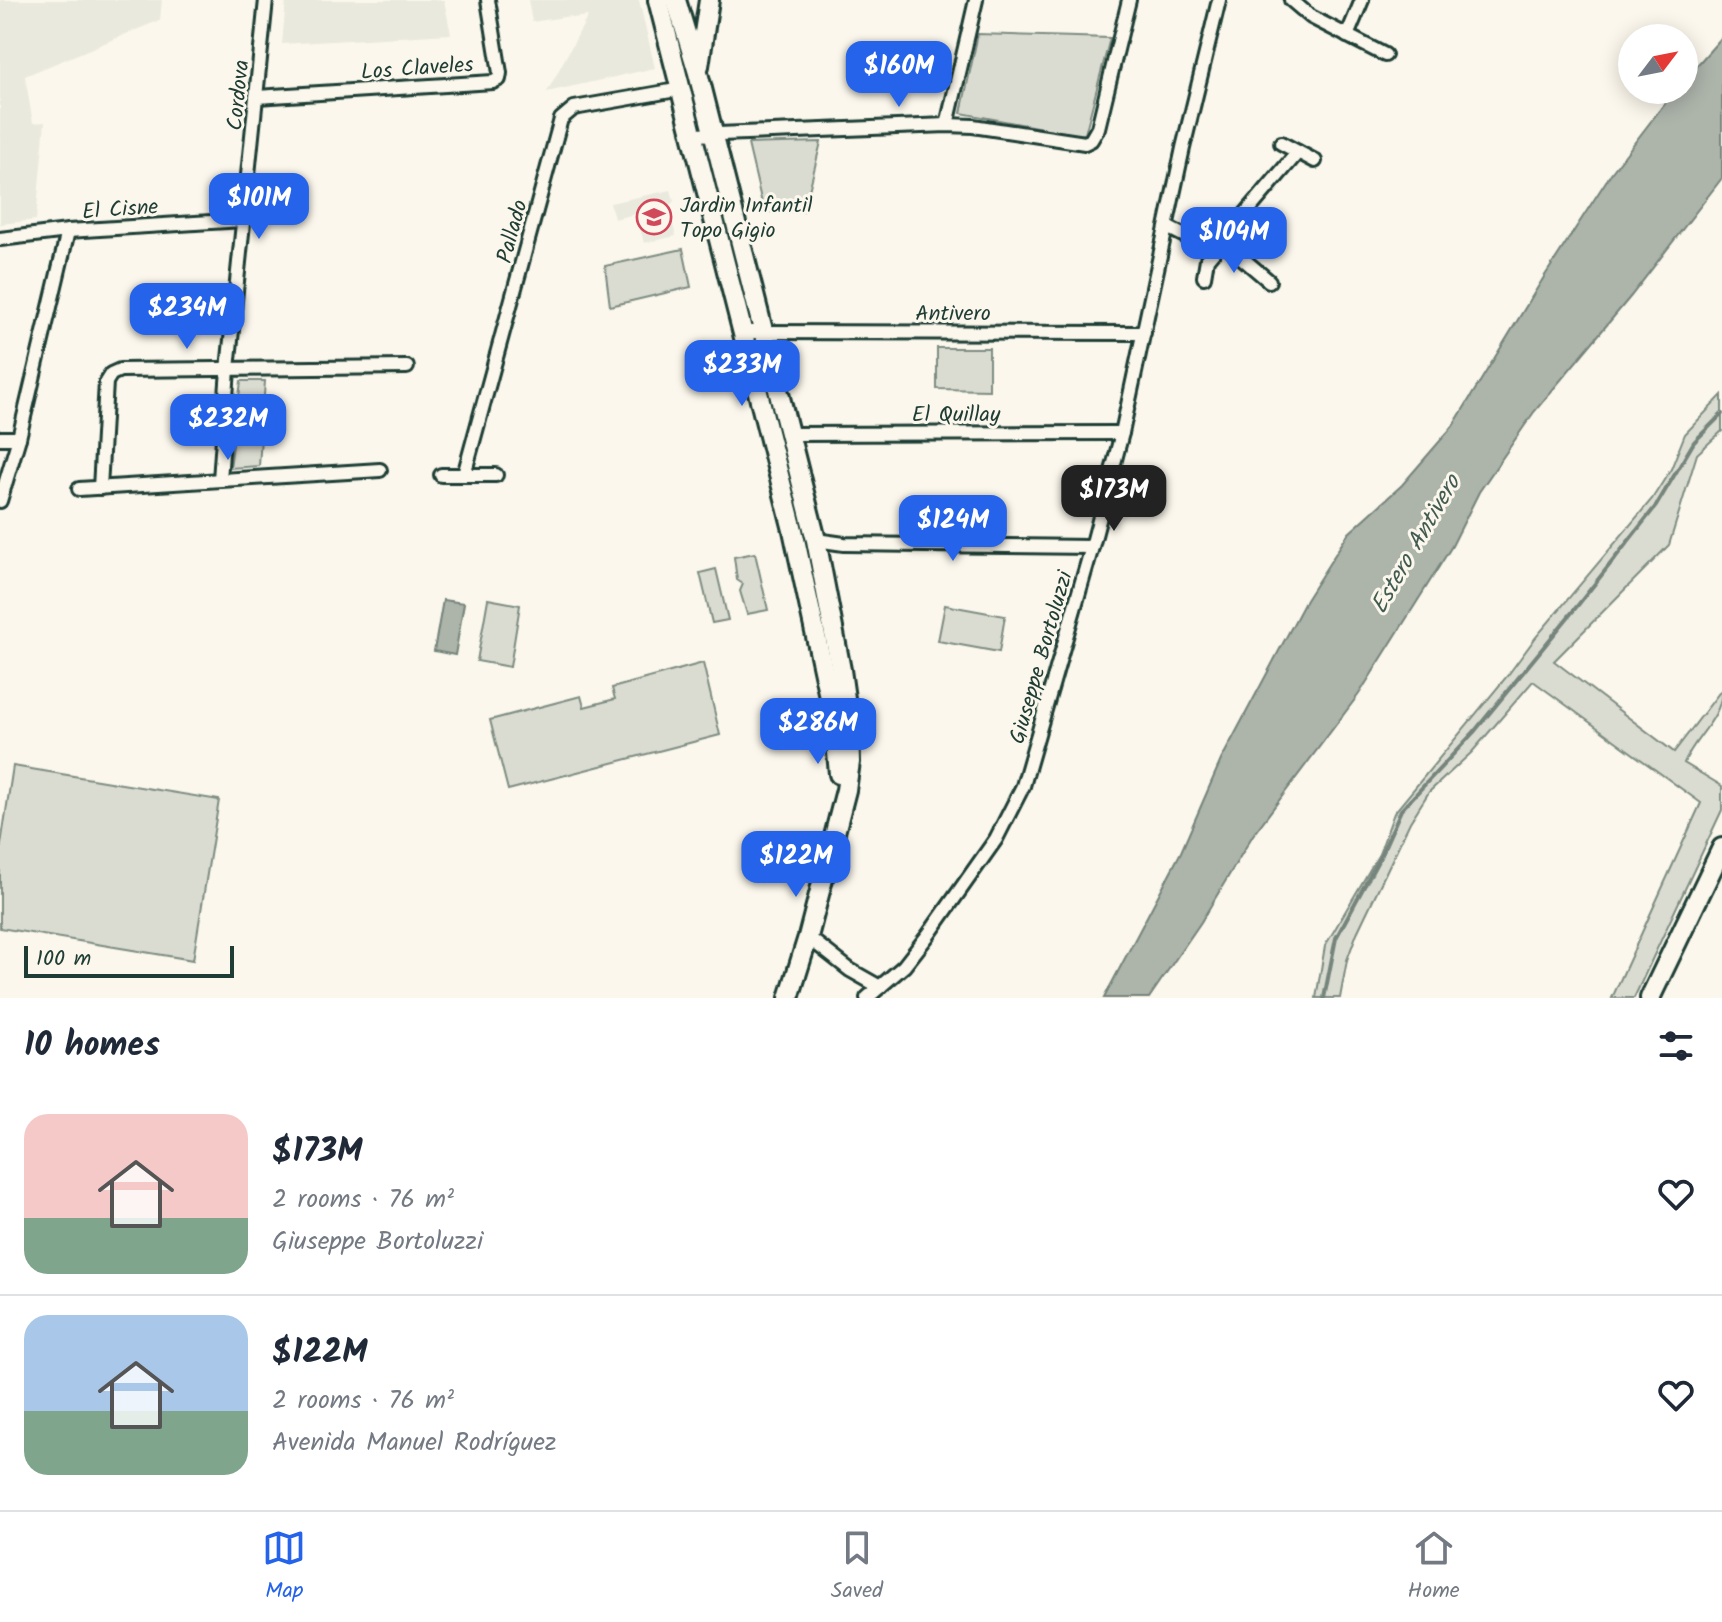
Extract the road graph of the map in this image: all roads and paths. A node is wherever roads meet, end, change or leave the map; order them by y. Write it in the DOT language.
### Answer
graph roads {
  1 [pos="266,0"];
  2 [pos="488,0"];
  3 [pos="658,0"];
  4 [pos="676,0"];
  5 [pos="709,0"];
  6 [pos="717,0"];
  7 [pos="976,0"];
  8 [pos="1129,0"];
  9 [pos="1219,0"];
  10 [pos="1291,0"];
  11 [pos="1362,0"];
  12 [pos="705,21"];
  13 [pos="1347,36"];
  14 [pos="1385,55"];
  15 [pos="698,73"];
  16 [pos="682,89"];
  17 [pos="257,97"];
  18 [pos="947,125"];
  19 [pos="713,134"];
  20 [pos="694,135"];
  21 [pos="1281,143"];
  22 [pos="1298,152"];
  23 [pos="1315,161"];
  24 [pos="243,220"];
  25 [pos="1167,227"];
  26 [pos="68,231"];
  27 [pos="0,239"];
  28 [pos="1218,246"];
  29 [pos="736,263"];
  30 [pos="1204,277"];
  31 [pos="1269,281"];
  32 [pos="753,331"];
  33 [pos="1144,333"];
  34 [pos="407,367"];
  35 [pos="228,369"];
  36 [pos="1122,433"];
  37 [pos="0,438"];
  38 [pos="19,438"];
  39 [pos="786,446"];
  40 [pos="380,470"];
  41 [pos="441,475"];
  42 [pos="464,475"];
  43 [pos="496,475"];
  44 [pos="220,480"];
  45 [pos="100,488"];
  46 [pos="79,489"];
  47 [pos="0,501"];
  48 [pos="816,540"];
  49 [pos="1092,547"];
  50 [pos="840,809"];
  51 [pos="1722,848"];
  52 [pos="808,937"];
  53 [pos="880,987"];
  54 [pos="789,998"];
  55 [pos="867,998"];
  56 [pos="1650,998"];
  1 -- 17 [label="street, Cordova"];
  2 -- 17 [label="street, Los Claveles"];
  3 -- 16 [label="main road"];
  4 -- 15 [label="main road"];
  5 -- 12 [label="main road"];
  6 -- 12 [label="main road"];
  7 -- 18 [label="street"];
  8 -- 18 [label="street"];
  9 -- 25 [label="street, Giuseppe Bortoluzzi"];
  10 -- 13 [label="street"];
  11 -- 13 [label="street"];
  12 -- 15 [label="main road"];
  13 -- 14 [label="street"];
  15 -- 19 [label="main road"];
  16 -- 20 [label="main road"];
  16 -- 42 [label="street, Pallado"];
  17 -- 24 [label="street, Cordova"];
  18 -- 19 [label="street"];
  19 -- 20 [label="street"];
  19 -- 29 [label="main road"];
  20 -- 29 [label="main road"];
  21 -- 22 [label="street"];
  22 -- 23 [label="street"];
  22 -- 28 [label="street"];
  24 -- 26 [label="street, El Cisne"];
  24 -- 35 [label="street, Cordova"];
  25 -- 28 [label="street"];
  25 -- 33 [label="street, Giuseppe Bortoluzzi"];
  26 -- 27 [label="street, El Cisne"];
  26 -- 38 [label="street"];
  28 -- 30 [label="street"];
  28 -- 31 [label="street"];
  29 -- 32 [label="main road"];
  32 -- 33 [label="street, Antivero"];
  32 -- 39 [label="main road"];
  32 -- 39 [label="main road"];
  33 -- 36 [label="street, Giuseppe Bortoluzzi"];
  34 -- 35 [label="street"];
  35 -- 44 [label="street, Cordova"];
  35 -- 45 [label="street"];
  36 -- 39 [label="street, El Quillay"];
  36 -- 49 [label="street, Giuseppe Bortoluzzi"];
  37 -- 38 [label="street"];
  38 -- 47 [label="street"];
  39 -- 48 [label="main road"];
  39 -- 50 [label="main road"];
  40 -- 44 [label="street"];
  41 -- 42 [label="street"];
  42 -- 43 [label="street"];
  44 -- 45 [label="street"];
  45 -- 46 [label="street"];
  48 -- 49 [label="street"];
  48 -- 50 [label="main road"];
  49 -- 53 [label="street, Giuseppe Bortoluzzi"];
  50 -- 52 [label="main road"];
  51 -- 56 [label="main road"];
  52 -- 53 [label="street"];
  52 -- 54 [label="main road"];
  53 -- 55 [label="street, Giuseppe Bortoluzzi"];
}
